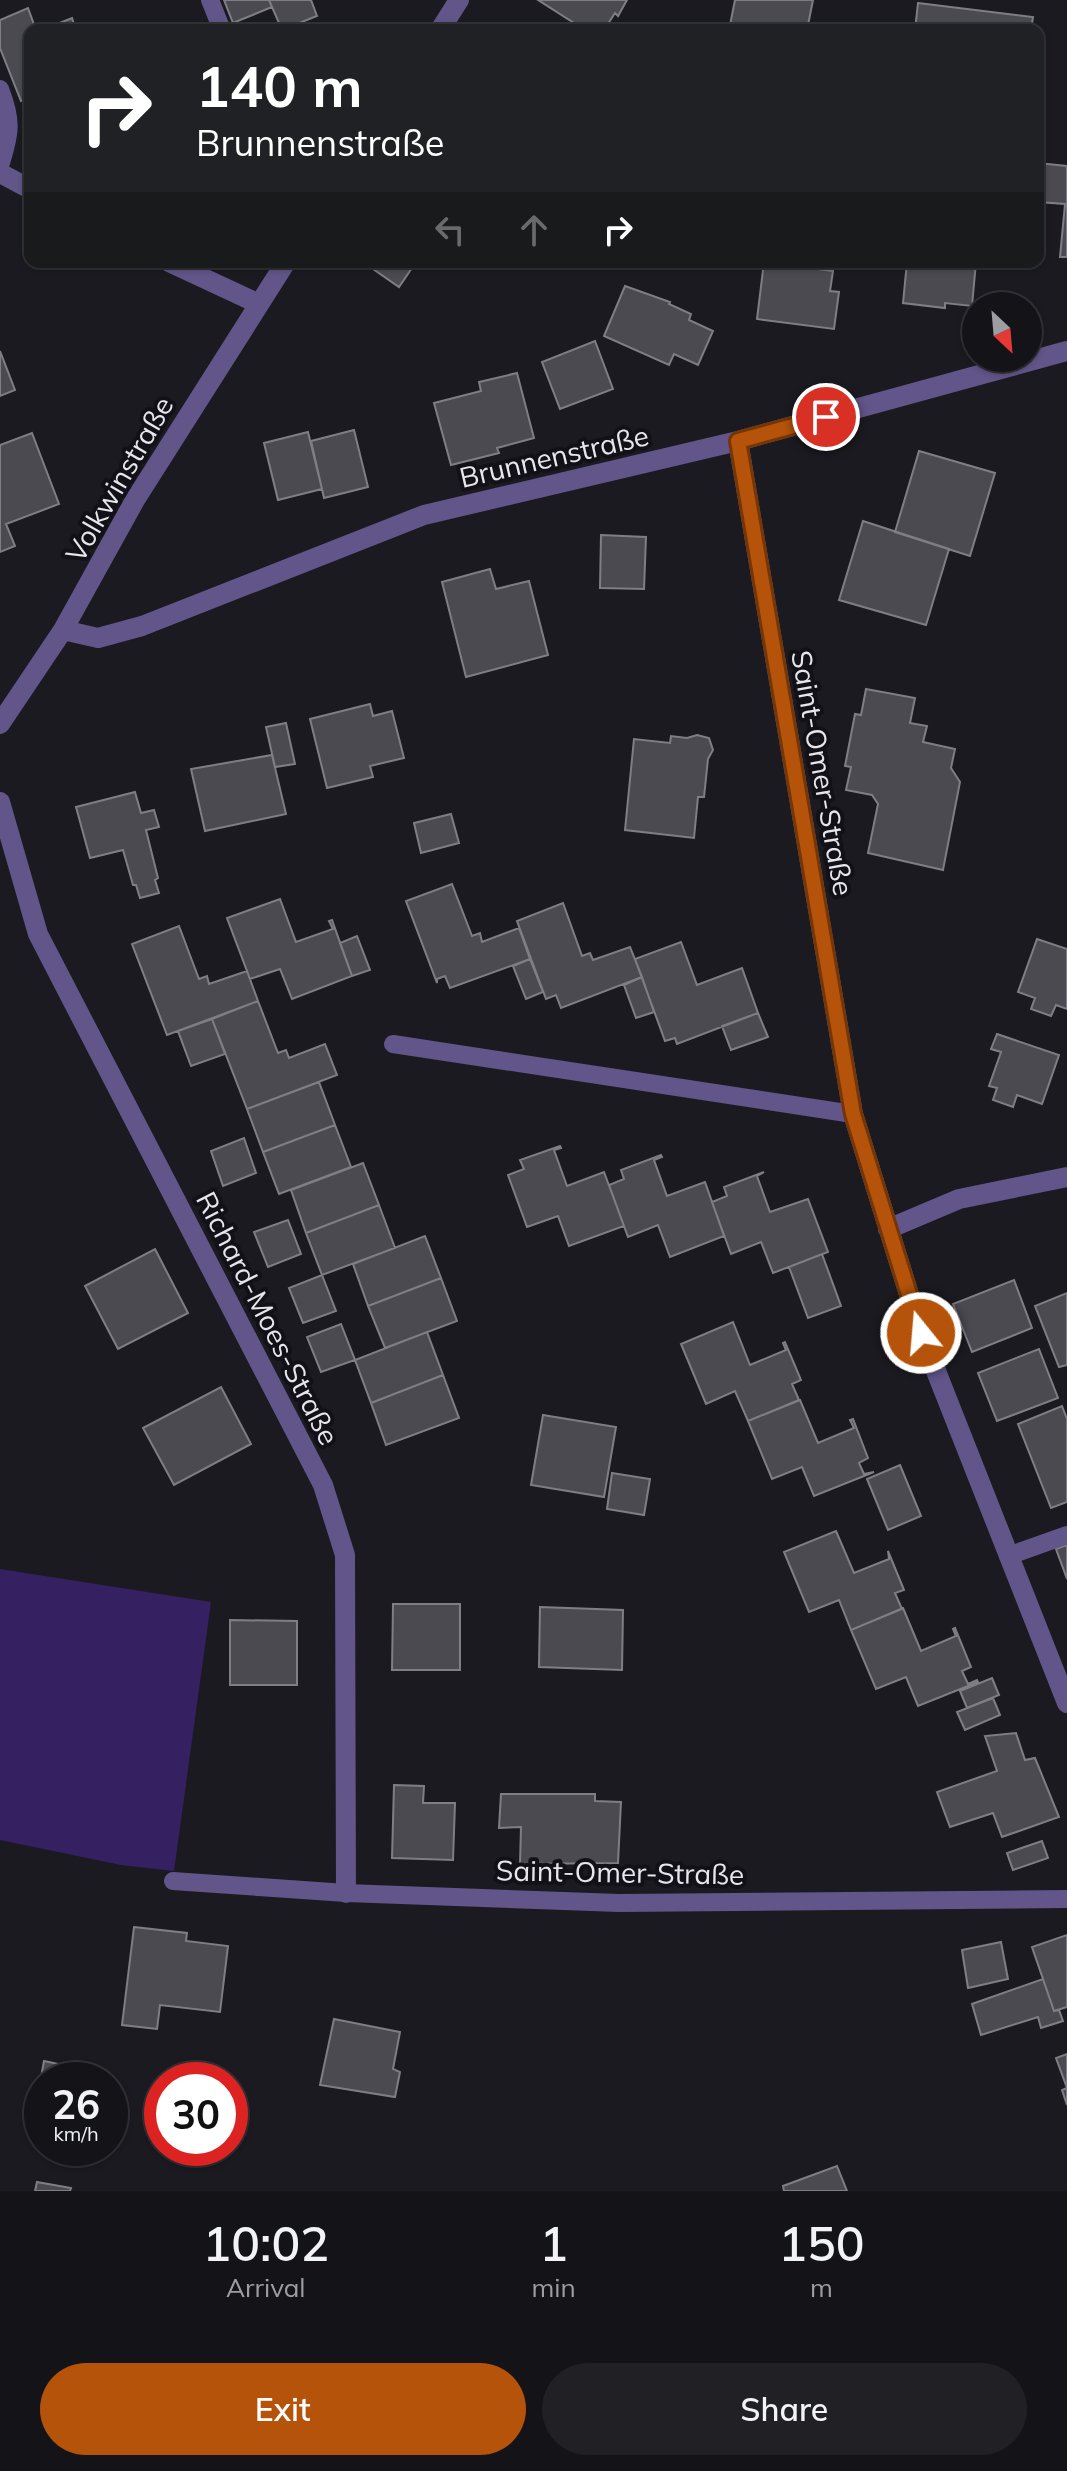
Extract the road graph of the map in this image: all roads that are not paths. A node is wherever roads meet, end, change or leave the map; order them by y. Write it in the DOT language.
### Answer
graph roads {
  1 [pos="210,0"];
  2 [pos="459,0"];
  3 [pos="220,24"];
  4 [pos="444,24"];
  5 [pos="0,89"];
  6 [pos="0,166"];
  7 [pos="0,173"];
  8 [pos="24,186"];
  9 [pos="182,268"];
  10 [pos="282,268"];
  11 [pos="259,304"];
  12 [pos="1067,351"];
  13 [pos="738,441"];
  14 [pos="63,630"];
  15 [pos="0,724"];
  16 [pos="0,802"];
  17 [pos="393,1044"];
  18 [pos="853,1114"];
  19 [pos="1067,1177"];
  20 [pos="888,1229"];
  21 [pos="1067,1535"];
  22 [pos="1008,1556"];
  23 [pos="1067,1703"];
  24 [pos="173,1881"];
  25 [pos="346,1893"];
  26 [pos="1067,1899"];
  1 -- 3 [label="lane"];
  2 -- 4 [label="street"];
  5 -- 6 [label="lane"];
  7 -- 8 [label="street"];
  9 -- 11 [label="street"];
  10 -- 11 [label="street, Volkwinstraße"];
  11 -- 14 [label="street, Volkwinstraße"];
  12 -- 13 [label="street, Brunnenstraße"];
  13 -- 14 [label="street, Brunnenstraße"];
  13 -- 18 [label="street, Saint-Omer-Straße"];
  14 -- 15 [label="street, Volkwinstraße"];
  16 -- 25 [label="street, Richard-Moes-Straße"];
  17 -- 18 [label="lane"];
  18 -- 20 [label="street, Saint-Omer-Straße"];
  19 -- 20 [label="street"];
  20 -- 22 [label="street, Saint-Omer-Straße"];
  21 -- 22 [label="lane"];
  22 -- 23 [label="street, Saint-Omer-Straße"];
  24 -- 25 [label="lane, Saint-Omer-Straße"];
  25 -- 26 [label="lane, Saint-Omer-Straße"];
}
